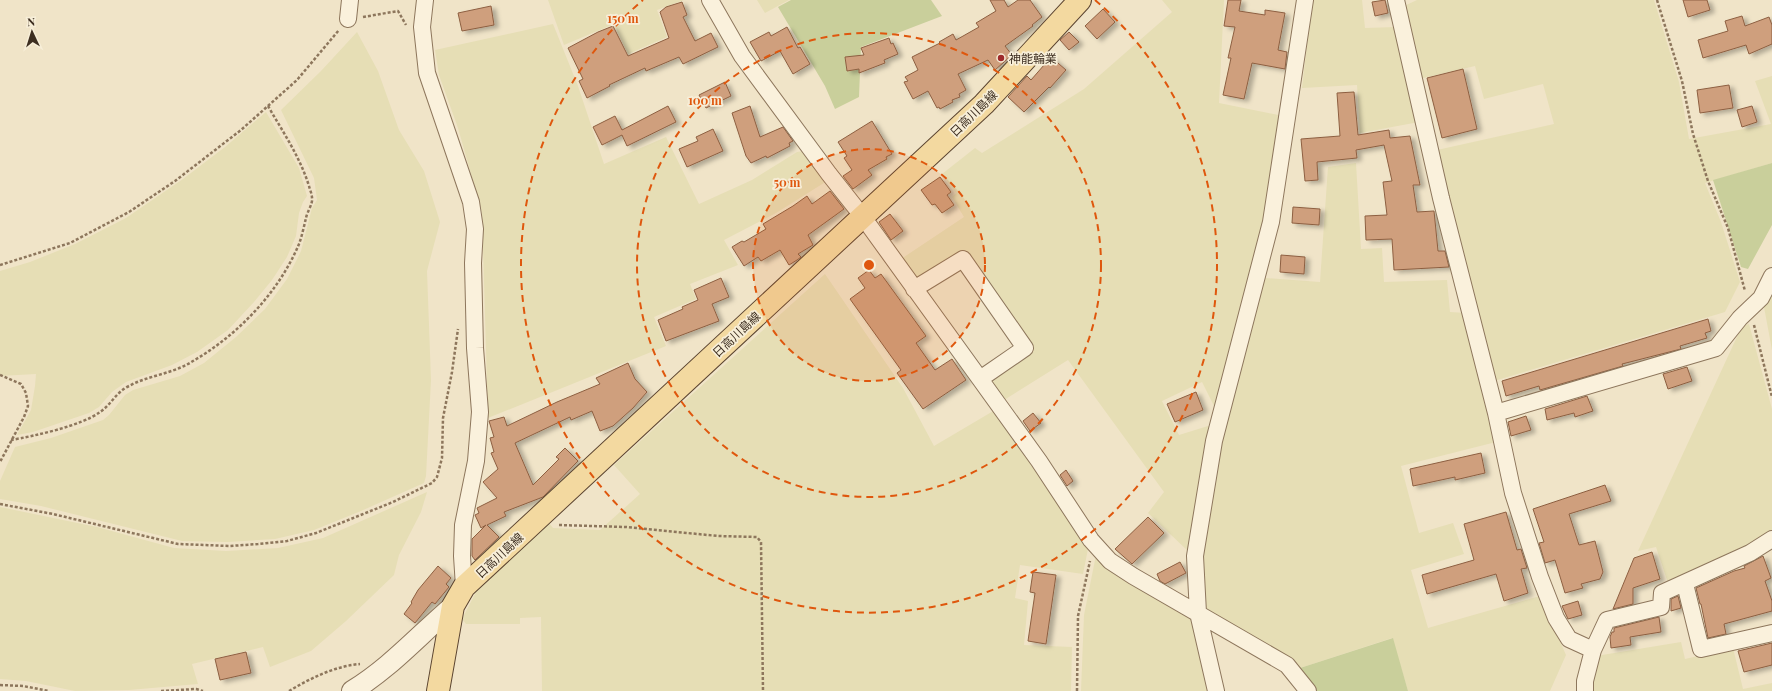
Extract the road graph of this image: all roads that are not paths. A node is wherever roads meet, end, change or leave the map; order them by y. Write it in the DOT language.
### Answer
graph roads {
  1 [pos="350,0"];
  2 [pos="425,0"];
  3 [pos="710,0"];
  4 [pos="1305,0"];
  5 [pos="1396,0"];
  6 [pos="1075,2"];
  7 [pos="348,19"];
  8 [pos="863,217"];
  9 [pos="1772,276"];
  10 [pos="914,289"];
  11 [pos="980,379"];
  12 [pos="1496,413"];
  13 [pos="1772,539"];
  14 [pos="1685,584"];
  15 [pos="464,587"];
  16 [pos="453,606"];
  17 [pos="1198,613"];
  18 [pos="1772,633"];
  19 [pos="1593,650"];
  20 [pos="352,691"];
  21 [pos="438,691"];
  22 [pos="1216,691"];
  23 [pos="1308,691"];
  24 [pos="1585,691"];
  1 -- 7 [label="street"];
  2 -- 15 [label="street"];
  3 -- 8 [label="street"];
  4 -- 17 [label="street"];
  5 -- 12 [label="street"];
  6 -- 8 [label="main road, 日高川島線"];
  8 -- 10 [label="street"];
  8 -- 15 [label="main road, 日高川島線"];
  9 -- 12 [label="street"];
  10 -- 11 [label="street"];
  10 -- 11 [label="street"];
  11 -- 17 [label="street"];
  12 -- 19 [label="street"];
  13 -- 14 [label="street"];
  14 -- 18 [label="street"];
  14 -- 19 [label="street"];
  15 -- 16 [label="main road, 日高川島線"];
  16 -- 20 [label="street"];
  16 -- 21 [label="main road, 日高川島線"];
  17 -- 22 [label="street"];
  17 -- 23 [label="street"];
  19 -- 24 [label="street"];
}
